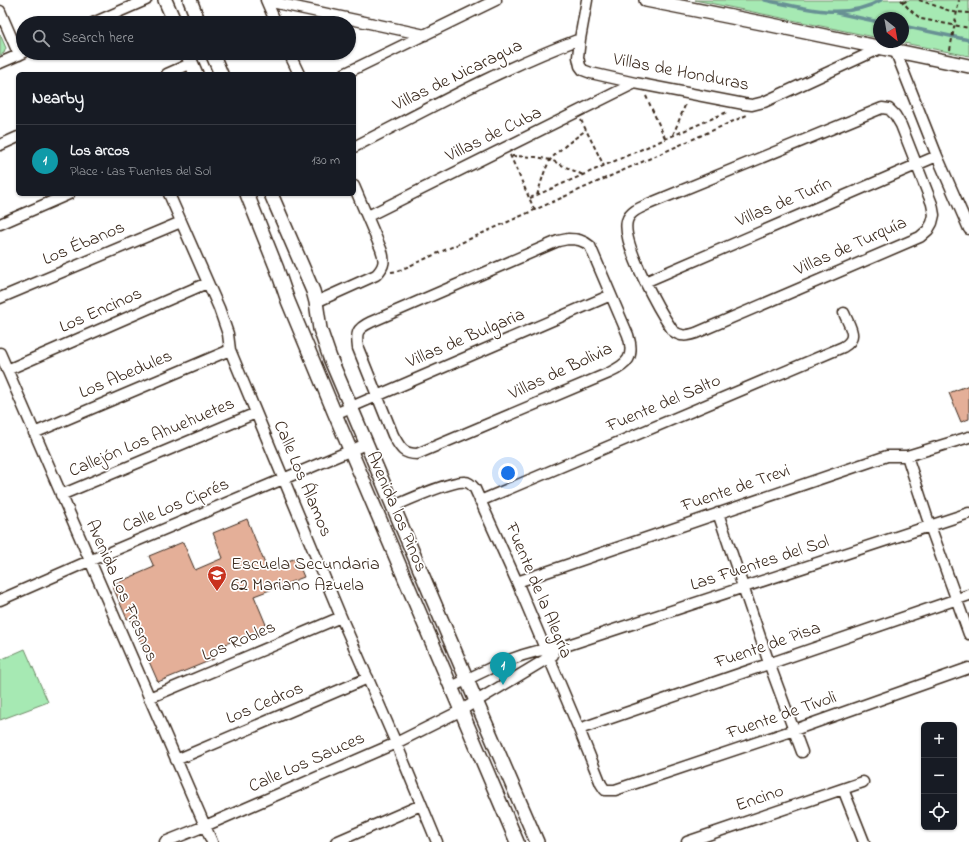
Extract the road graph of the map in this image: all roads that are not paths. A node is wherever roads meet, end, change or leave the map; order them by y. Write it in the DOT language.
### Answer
graph roads {
  1 [pos="146,0"];
  2 [pos="166,0"];
  3 [pos="190,0"];
  4 [pos="496,0"];
  5 [pos="587,0"];
  6 [pos="646,0"];
  7 [pos="266,1"];
  8 [pos="0,11"];
  9 [pos="109,16"];
  10 [pos="172,16"];
  11 [pos="196,16"];
  12 [pos="273,16"];
  13 [pos="336,16"];
  14 [pos="356,20"];
  15 [pos="425,35"];
  16 [pos="580,39"];
  17 [pos="16,44"];
  18 [pos="873,46"];
  19 [pos="881,48"];
  20 [pos="895,50"];
  21 [pos="16,56"];
  22 [pos="215,60"];
  23 [pos="292,60"];
  24 [pos="0,63"];
  25 [pos="192,63"];
  26 [pos="969,66"];
  27 [pos="172,72"];
  28 [pos="220,72"];
  29 [pos="298,72"];
  30 [pos="348,72"];
  31 [pos="638,84"];
  32 [pos="16,138"];
  33 [pos="0,145"];
  34 [pos="356,145"];
  35 [pos="936,156"];
  36 [pos="917,165"];
  37 [pos="356,190"];
  38 [pos="64,196"];
  39 [pos="170,196"];
  40 [pos="253,196"];
  41 [pos="272,196"];
  42 [pos="368,216"];
  43 [pos="181,222"];
  44 [pos="0,224"];
  45 [pos="969,229"];
  46 [pos="645,282"];
  47 [pos="207,283"];
  48 [pos="611,295"];
  49 [pos="0,298"];
  50 [pos="316,302"];
  51 [pos="844,313"];
  52 [pos="230,350"];
  53 [pos="0,353"];
  54 [pos="7,370"];
  55 [pos="377,396"];
  56 [pos="350,407"];
  57 [pos="256,414"];
  58 [pos="335,414"];
  59 [pos="34,433"];
  60 [pos="969,437"];
  61 [pos="366,444"];
  62 [pos="351,451"];
  63 [pos="907,456"];
  64 [pos="283,479"];
  65 [pos="61,495"];
  66 [pos="480,501"];
  67 [pos="392,507"];
  68 [pos="718,513"];
  69 [pos="969,514"];
  70 [pos="930,526"];
  71 [pos="89,561"];
  72 [pos="517,582"];
  73 [pos="743,587"];
  74 [pos="969,595"];
  75 [pos="956,599"];
  76 [pos="0,600"];
  77 [pos="341,617"];
  78 [pos="969,634"];
  79 [pos="562,647"];
  80 [pos="545,648"];
  81 [pos="549,658"];
  82 [pos="769,663"];
  83 [pos="969,668"];
  84 [pos="368,678"];
  85 [pos="466,680"];
  86 [pos="450,688"];
  87 [pos="149,698"];
  88 [pos="476,702"];
  89 [pos="460,711"];
  90 [pos="579,729"];
  91 [pos="794,730"];
  92 [pos="396,743"];
  93 [pos="802,752"];
  94 [pos="176,760"];
  95 [pos="863,782"];
  96 [pos="843,789"];
  97 [pos="605,790"];
  98 [pos="421,805"];
  99 [pos="205,826"];
  100 [pos="165,842"];
  101 [pos="212,842"];
  102 [pos="336,842"];
  103 [pos="437,842"];
  104 [pos="517,842"];
  105 [pos="537,842"];
  106 [pos="687,842"];
  107 [pos="864,842"];
  1 -- 9 [label="street"];
  2 -- 10 [label="street"];
  3 -- 11 [label="street"];
  4 -- 15 [label="street"];
  5 -- 16 [label="street, Villas de Honduras"];
  6 -- 18 [label="street"];
  7 -- 12 [label="street"];
  7 -- 13 [label="street"];
  8 -- 17 [label="street"];
  14 -- 15 [label="street"];
  15 -- 30 [label="street"];
  16 -- 31 [label="street, Villas de Honduras"];
  16 -- 34 [label="street, Villas de Nicaragua"];
  19 -- 20 [label="street"];
  19 -- 31 [label="street, Villas de Honduras"];
  20 -- 26 [label="street"];
  20 -- 35 [label="street"];
  21 -- 24 [label="street"];
  22 -- 28 [label="street"];
  23 -- 29 [label="street"];
  25 -- 27 [label="street"];
  31 -- 42 [label="street, Villas de Cuba"];
  32 -- 33 [label="street"];
  35 -- 36 [label="street, Villas de Turín"];
  35 -- 45 [label="street"];
  36 -- 46 [label="street, Villas de Turín"];
  36 -- 46 [label="street, Villas de Turquía"];
  36 -- 46 [label="street, Villas de Turquía"];
  37 -- 42 [label="street"];
  38 -- 44 [label="street"];
  39 -- 43 [label="street, Calle Los Álamos"];
  40 -- 58 [label="street, Avenida los Pinos"];
  41 -- 50 [label="street, Avenida los Pinos"];
  42 -- 50 [label="street"];
  43 -- 47 [label="street, Calle Los Álamos"];
  43 -- 49 [label="street, Los Ébanos"];
  47 -- 52 [label="street, Calle Los Álamos"];
  47 -- 54 [label="street, Los Encinos"];
  48 -- 55 [label="street, Villas de Bulgaria"];
  48 -- 55 [label="street, Villas de Bolivia"];
  48 -- 55 [label="street, Villas de Bolivia"];
  50 -- 56 [label="street, Avenida los Pinos"];
  51 -- 66 [label="street, Fuente del Salto"];
  52 -- 57 [label="street, Calle Los Álamos"];
  52 -- 59 [label="street, Los Abedules"];
  53 -- 54 [label="street, Avenida Los Fresnos"];
  54 -- 59 [label="street, Avenida Los Fresnos"];
  55 -- 56 [label="street, Villas de Bulgaria"];
  56 -- 58 [label="street, Villas de Bulgaria"];
  56 -- 61 [label="street, Avenida los Pinos"];
  57 -- 64 [label="street, Calle Los Álamos"];
  57 -- 65 [label="street, Callejón Los Ahuehuetes"];
  58 -- 62 [label="street, Avenida los Pinos"];
  59 -- 65 [label="street, Avenida Los Fresnos"];
  60 -- 63 [label="street, Fuente de Trevi"];
  61 -- 62 [label="street, Calle Los Ciprés"];
  61 -- 67 [label="street, Avenida los Pinos"];
  62 -- 64 [label="street, Calle Los Ciprés"];
  62 -- 86 [label="street, Avenida los Pinos"];
  63 -- 68 [label="street, Fuente de Trevi"];
  63 -- 70 [label="street"];
  64 -- 71 [label="street, Calle Los Ciprés"];
  64 -- 77 [label="street, Calle Los Álamos"];
  65 -- 71 [label="street, Avenida Los Fresnos"];
  66 -- 67 [label="street, Fuente de la Alegría"];
  66 -- 72 [label="street, Fuente de la Alegría"];
  67 -- 85 [label="street, Avenida los Pinos"];
  68 -- 72 [label="street, Fuente de Trevi"];
  68 -- 73 [label="street"];
  69 -- 70 [label="street, Las Fuentes del Sol"];
  70 -- 73 [label="street, Las Fuentes del Sol"];
  70 -- 75 [label="street"];
  71 -- 76 [label="street, Calle Los Ciprés"];
  71 -- 87 [label="street, Avenida Los Fresnos"];
  72 -- 80 [label="street, Fuente de la Alegría"];
  73 -- 79 [label="street, Las Fuentes del Sol"];
  73 -- 82 [label="street"];
  74 -- 75 [label="street, Fuente de Pisa"];
  75 -- 78 [label="street"];
  75 -- 82 [label="street, Fuente de Pisa"];
  77 -- 84 [label="street, Calle Los Álamos"];
  77 -- 87 [label="street, Los Robles"];
  79 -- 80 [label="street, Las Fuentes del Sol"];
  79 -- 81 [label="street, Las Fuentes del Sol"];
  80 -- 81 [label="street, Fuente de la Alegría"];
  80 -- 85 [label="street, Las Fuentes del Sol"];
  81 -- 88 [label="street, Las Fuentes del Sol"];
  81 -- 90 [label="street, Fuente de la Alegría"];
  82 -- 90 [label="street, Fuente de Pisa"];
  82 -- 91 [label="street"];
  83 -- 91 [label="street, Fuente de Tívoli"];
  84 -- 92 [label="street, Calle Los Álamos"];
  84 -- 94 [label="street, Los Cedros"];
  85 -- 86 [label="street, Las Fuentes del Sol"];
  85 -- 88 [label="street, Avenida los Pinos"];
  86 -- 89 [label="street, Avenida los Pinos"];
  87 -- 94 [label="street, Avenida Los Fresnos"];
  88 -- 89 [label="street, Las Fuentes del Sol"];
  88 -- 105 [label="street, Avenida los Pinos"];
  89 -- 92 [label="street, Calle Los Sauces"];
  89 -- 104 [label="street, Avenida los Pinos"];
  90 -- 97 [label="street, Fuente de la Alegría"];
  91 -- 93 [label="street"];
  91 -- 97 [label="street, Fuente de Tívoli"];
  92 -- 98 [label="street, Calle Los Álamos"];
  92 -- 99 [label="street, Calle Los Sauces"];
  94 -- 99 [label="street, Avenida Los Fresnos"];
  95 -- 96 [label="street, Encino"];
  96 -- 106 [label="street, Encino"];
  96 -- 107 [label="street"];
  98 -- 102 [label="street"];
  98 -- 103 [label="street, Calle Los Álamos"];
  99 -- 100 [label="street, Calle Los Sauces"];
  99 -- 101 [label="street, Avenida Los Fresnos"];
}
